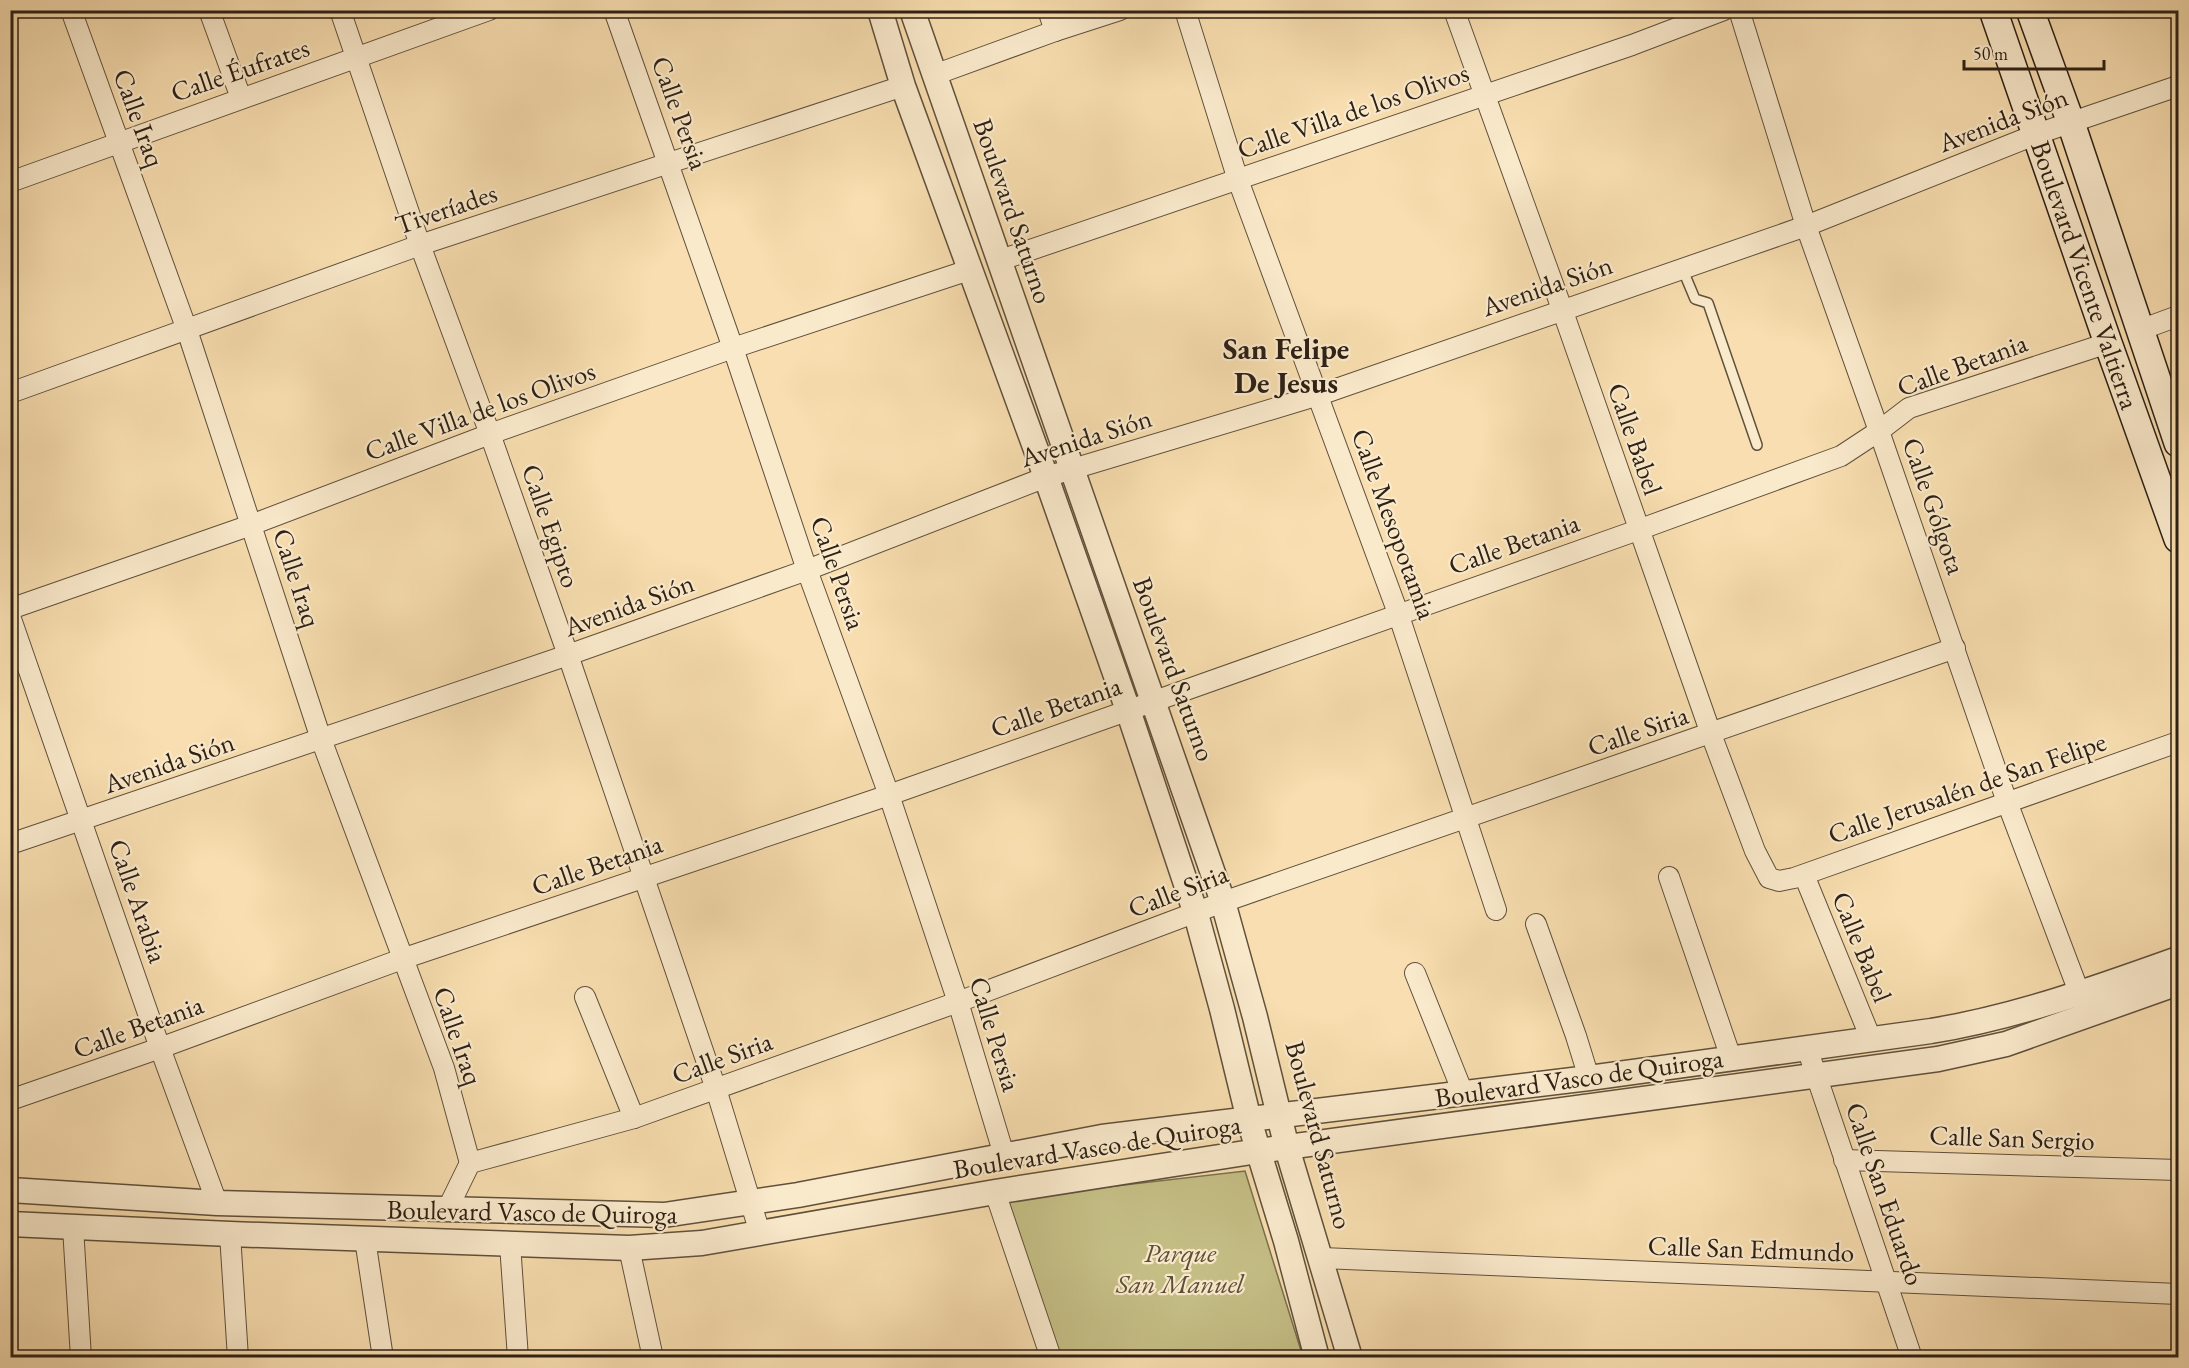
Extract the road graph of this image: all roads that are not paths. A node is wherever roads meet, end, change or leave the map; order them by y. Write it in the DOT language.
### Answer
graph roads {
  1 [pos="71,10"];
  2 [pos="209,10"];
  3 [pos="340,10"];
  4 [pos="614,10"];
  5 [pos="880,10"];
  6 [pos="912,10"];
  7 [pos="1048,10"];
  8 [pos="1120,10"];
  9 [pos="1185,10"];
  10 [pos="1454,10"];
  11 [pos="1724,10"];
  12 [pos="1739,10"];
  13 [pos="1993,10"];
  14 [pos="2030,10"];
  15 [pos="484,11"];
  16 [pos="1055,31"];
  17 [pos="357,58"];
  18 [pos="934,75"];
  19 [pos="903,86"];
  20 [pos="2178,86"];
  21 [pos="1485,94"];
  22 [pos="241,98"];
  23 [pos="2071,123"];
  24 [pos="2037,134"];
  25 [pos="119,142"];
  26 [pos="669,163"];
  27 [pos="1238,180"];
  28 [pos="10,182"];
  29 [pos="1806,226"];
  30 [pos="420,245"];
  31 [pos="998,261"];
  32 [pos="1682,268"];
  33 [pos="969,270"];
  34 [pos="1562,309"];
  35 [pos="2178,316"];
  36 [pos="187,330"];
  37 [pos="2140,330"];
  38 [pos="2108,344"];
  39 [pos="733,348"];
  40 [pos="10,393"];
  41 [pos="1318,395"];
  42 [pos="1879,431"];
  43 [pos="490,434"];
  44 [pos="2178,443"];
  45 [pos="1757,446"];
  46 [pos="1071,470"];
  47 [pos="1046,477"];
  48 [pos="251,525"];
  49 [pos="1638,530"];
  50 [pos="2178,539"];
  51 [pos="807,570"];
  52 [pos="10,609"];
  53 [pos="1398,613"];
  54 [pos="10,616"];
  55 [pos="1955,648"];
  56 [pos="568,655"];
  57 [pos="1155,702"];
  58 [pos="1128,710"];
  59 [pos="1711,734"];
  60 [pos="321,739"];
  61 [pos="2178,742"];
  62 [pos="889,795"];
  63 [pos="2007,802"];
  64 [pos="1466,819"];
  65 [pos="82,821"];
  66 [pos="10,844"];
  67 [pos="1804,875"];
  68 [pos="1669,877"];
  69 [pos="644,878"];
  70 [pos="1773,880"];
  71 [pos="1223,902"];
  72 [pos="1496,910"];
  73 [pos="1196,914"];
  74 [pos="1536,924"];
  75 [pos="402,959"];
  76 [pos="2178,959"];
  77 [pos="1415,973"];
  78 [pos="2178,983"];
  79 [pos="585,997"];
  80 [pos="958,1002"];
  81 [pos="2083,1005"];
  82 [pos="1871,1039"];
  83 [pos="160,1048"];
  84 [pos="1807,1048"];
  85 [pos="1731,1058"];
  86 [pos="1816,1076"];
  87 [pos="1589,1078"];
  88 [pos="716,1089"];
  89 [pos="1463,1093"];
  90 [pos="10,1100"];
  91 [pos="1281,1117"];
  92 [pos="634,1118"];
  93 [pos="1249,1120"];
  94 [pos="1287,1148"];
  95 [pos="1258,1151"];
  96 [pos="1004,1155"];
  97 [pos="1844,1160"];
  98 [pos="470,1163"];
  99 [pos="2178,1170"];
  100 [pos="10,1190"];
  101 [pos="995,1192"];
  102 [pos="751,1202"];
  103 [pos="217,1203"];
  104 [pos="447,1210"];
  105 [pos="10,1224"];
  106 [pos="73,1227"];
  107 [pos="760,1233"];
  108 [pos="230,1234"];
  109 [pos="365,1239"];
  110 [pos="510,1244"];
  111 [pos="629,1248"];
  112 [pos="1322,1258"];
  113 [pos="1886,1282"];
  114 [pos="2178,1294"];
  115 [pos="81,1358"];
  116 [pos="238,1358"];
  117 [pos="383,1358"];
  118 [pos="518,1358"];
  119 [pos="653,1358"];
  120 [pos="1051,1358"];
  121 [pos="1317,1358"];
  122 [pos="1350,1358"];
  123 [pos="1912,1358"];
  1 -- 25 [label="street, Calle Iraq"];
  2 -- 22 [label="street"];
  3 -- 17 [label="street, Calle Egipto"];
  4 -- 26 [label="street, Calle Persia"];
  5 -- 19 [label="street, Boulevard Saturno"];
  6 -- 18 [label="street, Boulevard Saturno"];
  7 -- 16 [label="street"];
  8 -- 16 [label="street"];
  9 -- 27 [label="street, Calle Mesopotamia"];
  10 -- 21 [label="street, Calle Babel"];
  11 -- 21 [label="street, Calle Villa de los Olivos"];
  12 -- 29 [label="street, Calle Gólgota"];
  13 -- 24 [label="main road, Boulevard Vicente Valtierra"];
  14 -- 23 [label="main road, Boulevard Vicente Valtierra"];
  15 -- 17 [label="street, Calle Éufrates"];
  16 -- 18 [label="street"];
  17 -- 22 [label="street, Calle Éufrates"];
  17 -- 30 [label="street, Calle Egipto"];
  18 -- 31 [label="street, Boulevard Saturno"];
  19 -- 26 [label="street, Tiveríades"];
  19 -- 33 [label="street, Boulevard Saturno"];
  20 -- 23 [label="street, Avenida Sión"];
  21 -- 27 [label="street, Calle Villa de los Olivos"];
  21 -- 34 [label="street, Calle Babel"];
  22 -- 25 [label="street, Calle Éufrates"];
  23 -- 24 [label="street, Avenida Sión"];
  23 -- 37 [label="main road, Boulevard Vicente Valtierra"];
  24 -- 29 [label="street, Avenida Sión"];
  24 -- 38 [label="main road, Boulevard Vicente Valtierra"];
  25 -- 28 [label="street, Calle Éufrates"];
  25 -- 36 [label="street, Calle Iraq"];
  26 -- 30 [label="street, Tiveríades"];
  26 -- 39 [label="street, Calle Persia"];
  27 -- 31 [label="street, Calle Villa de los Olivos"];
  27 -- 41 [label="street, Calle Mesopotamia"];
  29 -- 32 [label="street, Avenida Sión"];
  29 -- 42 [label="street, Calle Gólgota"];
  30 -- 36 [label="street, Tiveríades"];
  30 -- 43 [label="street, Calle Egipto"];
  31 -- 46 [label="street, Boulevard Saturno"];
  32 -- 34 [label="street, Avenida Sión"];
  32 -- 45 [label="lane"];
  33 -- 39 [label="street, Calle Villa de los Olivos"];
  33 -- 47 [label="street, Boulevard Saturno"];
  34 -- 41 [label="street, Avenida Sión"];
  34 -- 49 [label="street, Calle Babel"];
  35 -- 37 [label="street"];
  36 -- 40 [label="street, Tiveríades"];
  36 -- 48 [label="street, Calle Iraq"];
  37 -- 44 [label="main road, Boulevard Vicente Valtierra"];
  38 -- 42 [label="street, Calle Betania"];
  38 -- 50 [label="main road, Boulevard Vicente Valtierra"];
  39 -- 43 [label="street, Calle Villa de los Olivos"];
  39 -- 51 [label="street, Calle Persia"];
  41 -- 46 [label="street, Avenida Sión"];
  41 -- 53 [label="street, Calle Mesopotamia"];
  42 -- 49 [label="street, Calle Betania"];
  42 -- 55 [label="street, Calle Gólgota"];
  43 -- 48 [label="street, Calle Villa de los Olivos"];
  43 -- 56 [label="street, Calle Egipto"];
  46 -- 47 [label="street, Avenida Sión"];
  46 -- 57 [label="street, Boulevard Saturno"];
  47 -- 51 [label="street, Avenida Sión"];
  47 -- 58 [label="street, Boulevard Saturno"];
  48 -- 52 [label="street, Calle Villa de los Olivos"];
  48 -- 60 [label="street, Calle Iraq"];
  49 -- 53 [label="street, Calle Betania"];
  49 -- 59 [label="street, Calle Babel"];
  51 -- 56 [label="street, Avenida Sión"];
  51 -- 62 [label="street, Calle Persia"];
  53 -- 57 [label="street, Calle Betania"];
  53 -- 64 [label="street, Calle Mesopotamia"];
  54 -- 65 [label="street, Calle Arabia"];
  55 -- 59 [label="street, Calle Siria"];
  55 -- 63 [label="street, Calle Gólgota"];
  56 -- 60 [label="street, Avenida Sión"];
  56 -- 69 [label="street, Calle Egipto"];
  57 -- 58 [label="street, Calle Betania"];
  57 -- 71 [label="street, Boulevard Saturno"];
  58 -- 62 [label="street, Calle Betania"];
  58 -- 73 [label="street, Boulevard Saturno"];
  59 -- 64 [label="street, Calle Siria"];
  59 -- 70 [label="street, Calle Babel"];
  60 -- 65 [label="street, Avenida Sión"];
  60 -- 75 [label="street, Calle Iraq"];
  61 -- 63 [label="street, Calle Jerusalén de San Felipe"];
  62 -- 69 [label="street, Calle Betania"];
  62 -- 80 [label="street, Calle Persia"];
  63 -- 67 [label="street, Calle Jerusalén de San Felipe"];
  63 -- 81 [label="street, Calle Gólgota"];
  64 -- 71 [label="street, Calle Siria"];
  64 -- 72 [label="street, Calle Mesopotamia"];
  65 -- 66 [label="street, Avenida Sión"];
  65 -- 83 [label="street, Calle Arabia"];
  67 -- 70 [label="street, Calle Jerusalén de San Felipe"];
  67 -- 82 [label="street, Calle Babel"];
  68 -- 85 [label="street"];
  69 -- 75 [label="street, Calle Betania"];
  69 -- 88 [label="street, Calle Egipto"];
  71 -- 73 [label="street, Calle Siria"];
  71 -- 91 [label="street, Boulevard Saturno"];
  73 -- 80 [label="street, Calle Siria"];
  73 -- 93 [label="street, Boulevard Saturno"];
  74 -- 87 [label="street"];
  75 -- 83 [label="street, Calle Betania"];
  75 -- 98 [label="street, Calle Iraq"];
  76 -- 81 [label="street, Boulevard Vasco de Quiroga"];
  77 -- 89 [label="street"];
  78 -- 81 [label="street, Boulevard Vasco de Quiroga"];
  79 -- 92 [label="street"];
  80 -- 88 [label="street, Calle Siria"];
  80 -- 96 [label="street, Calle Persia"];
  81 -- 82 [label="street, Boulevard Vasco de Quiroga"];
  81 -- 86 [label="street, Boulevard Vasco de Quiroga"];
  82 -- 84 [label="street, Boulevard Vasco de Quiroga"];
  83 -- 90 [label="street, Calle Betania"];
  83 -- 103 [label="street, Calle Arabia"];
  84 -- 85 [label="street, Boulevard Vasco de Quiroga"];
  84 -- 86 [label="street, Calle San Eduardo"];
  85 -- 87 [label="street, Boulevard Vasco de Quiroga"];
  86 -- 94 [label="street, Boulevard Vasco de Quiroga"];
  86 -- 97 [label="street, Calle San Eduardo"];
  87 -- 89 [label="street, Boulevard Vasco de Quiroga"];
  88 -- 92 [label="street, Calle Siria"];
  88 -- 102 [label="street, Calle Egipto"];
  89 -- 91 [label="street, Boulevard Vasco de Quiroga"];
  91 -- 93 [label="street, Boulevard Vasco de Quiroga"];
  91 -- 94 [label="street, Boulevard Saturno"];
  92 -- 98 [label="street, Calle Siria"];
  93 -- 95 [label="street, Boulevard Saturno"];
  93 -- 96 [label="street, Boulevard Vasco de Quiroga"];
  94 -- 95 [label="street, Boulevard Vasco de Quiroga"];
  94 -- 112 [label="street, Boulevard Saturno"];
  95 -- 101 [label="street, Boulevard Vasco de Quiroga"];
  95 -- 121 [label="street, Boulevard Saturno"];
  96 -- 102 [label="street, Boulevard Vasco de Quiroga"];
  97 -- 99 [label="street, Calle San Sergio"];
  97 -- 113 [label="street, Calle San Eduardo"];
  98 -- 104 [label="street"];
  100 -- 103 [label="street, Boulevard Vasco de Quiroga"];
  101 -- 107 [label="street, Boulevard Vasco de Quiroga"];
  101 -- 120 [label="street"];
  102 -- 104 [label="street, Boulevard Vasco de Quiroga"];
  102 -- 107 [label="street, Calle Egipto"];
  103 -- 104 [label="street, Boulevard Vasco de Quiroga"];
  105 -- 106 [label="street, Boulevard Vasco de Quiroga"];
  106 -- 108 [label="street, Boulevard Vasco de Quiroga"];
  106 -- 115 [label="street"];
  107 -- 111 [label="street, Boulevard Vasco de Quiroga"];
  108 -- 109 [label="street, Boulevard Vasco de Quiroga"];
  108 -- 116 [label="street"];
  109 -- 110 [label="street, Boulevard Vasco de Quiroga"];
  109 -- 117 [label="street"];
  110 -- 111 [label="street, Boulevard Vasco de Quiroga"];
  110 -- 118 [label="street"];
  111 -- 119 [label="street"];
  112 -- 113 [label="street, Calle San Edmundo"];
  112 -- 122 [label="street, Boulevard Saturno"];
  113 -- 114 [label="street, Calle San Edmundo"];
  113 -- 123 [label="street, Calle San Eduardo"];
}
